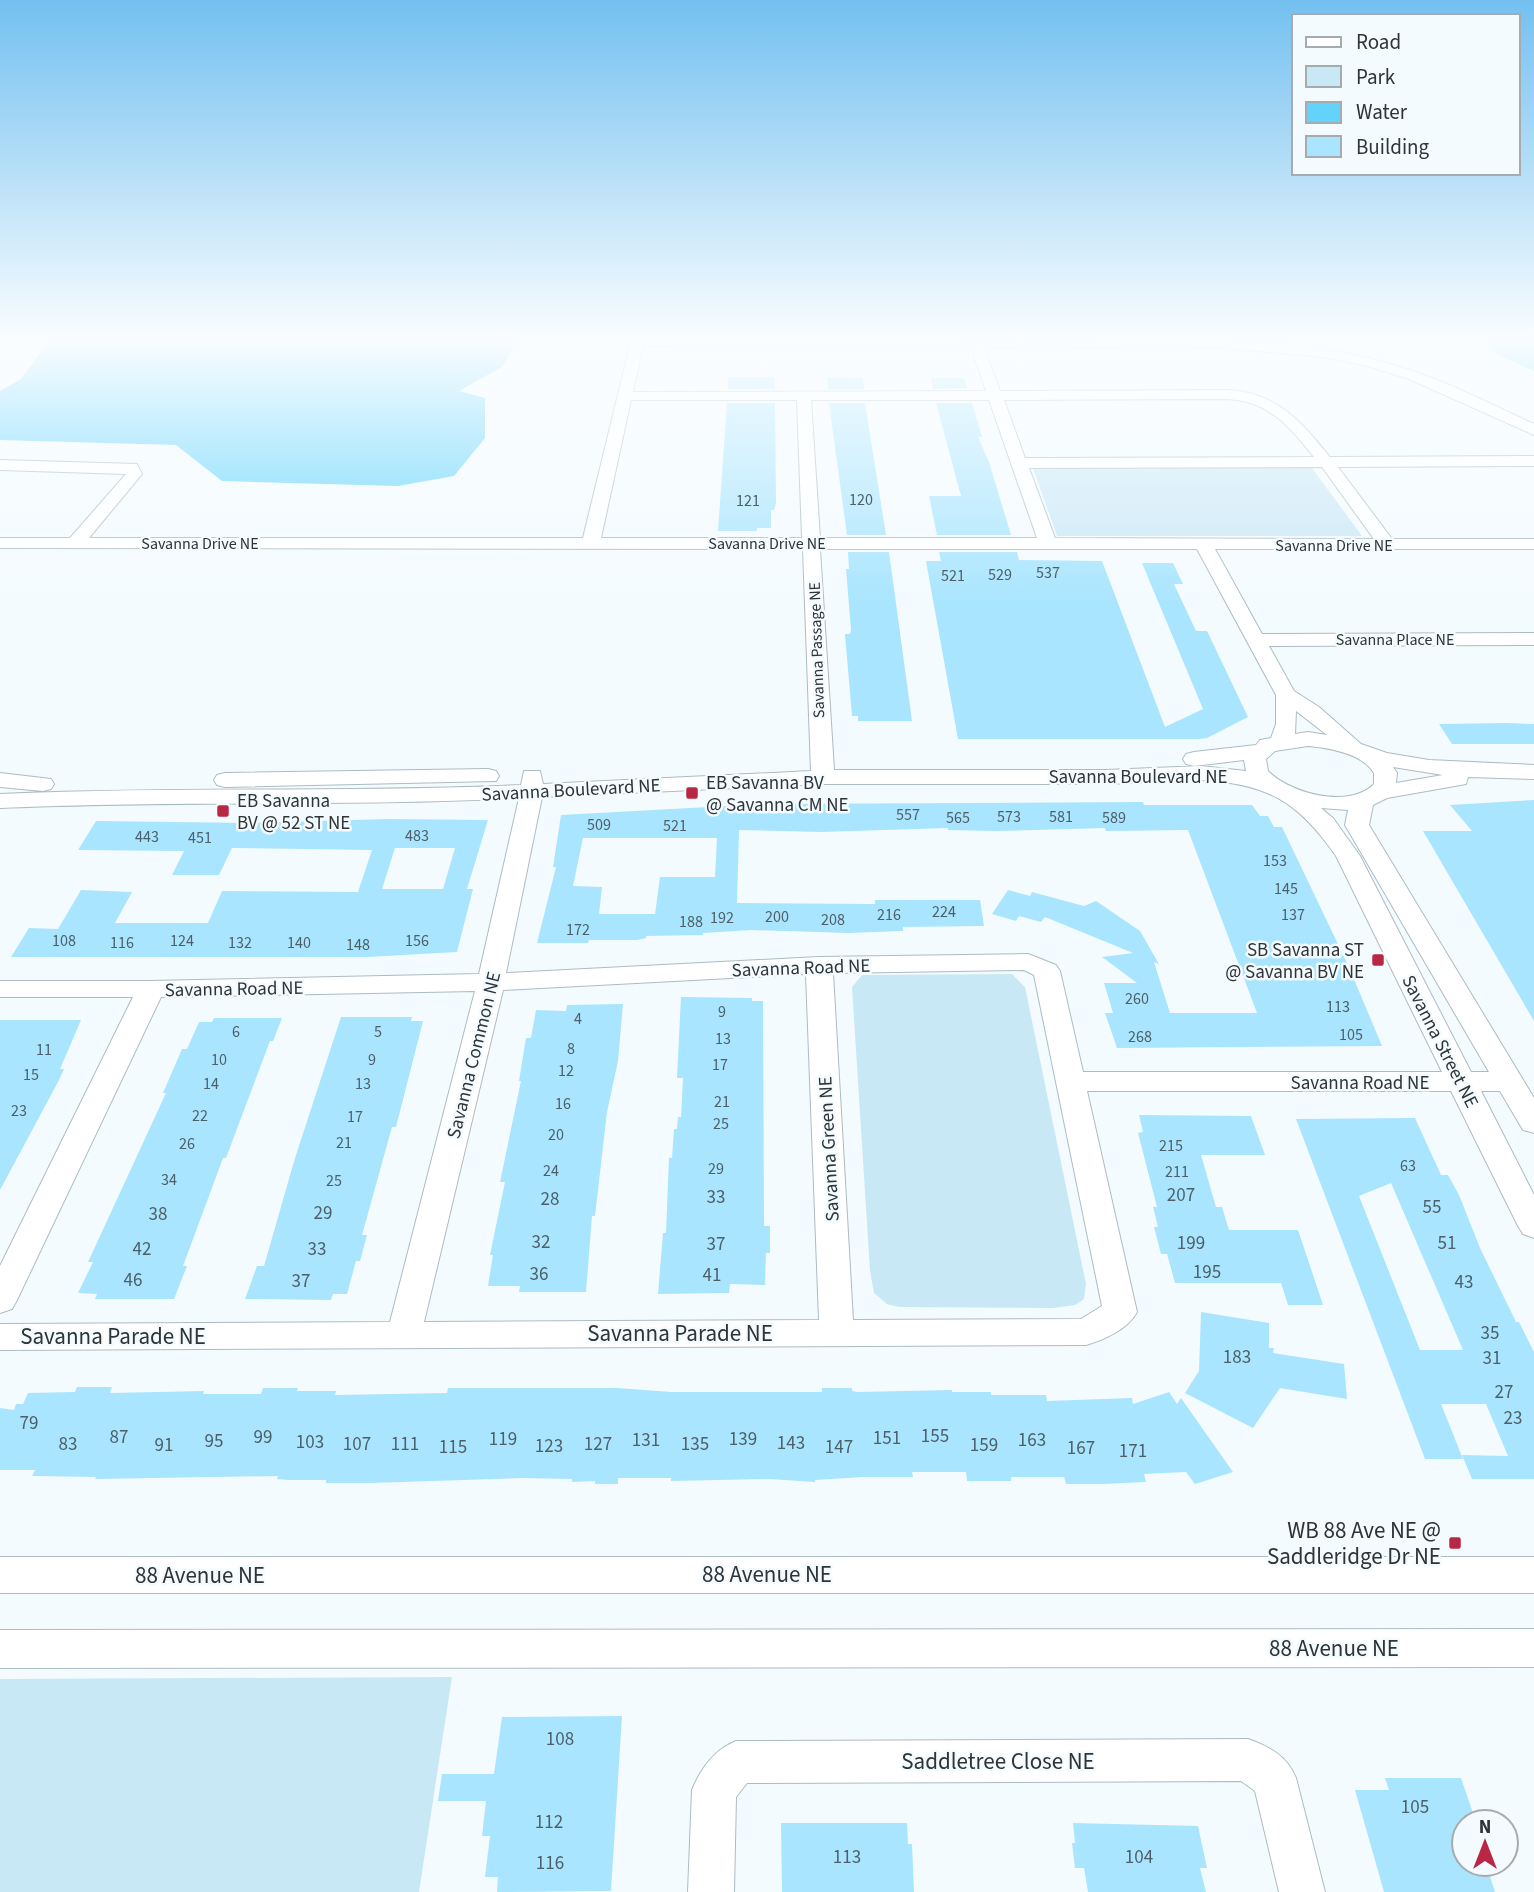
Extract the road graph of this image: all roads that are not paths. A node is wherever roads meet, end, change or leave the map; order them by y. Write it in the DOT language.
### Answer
graph roads {
  1 [pos="617,429"];
  2 [pos="806,429"];
  3 [pos="1009,429"];
  4 [pos="1298,429"];
  5 [pos="1534,461"];
  6 [pos="1021,463"];
  7 [pos="1325,463"];
  8 [pos="0,465"];
  9 [pos="0,543"];
  10 [pos="75,543"];
  11 [pos="591,543"];
  12 [pos="813,544"];
  13 [pos="1048,544"];
  14 [pos="1534,544"];
  15 [pos="1204,545"];
  16 [pos="1388,545"];
  17 [pos="1534,639"];
  18 [pos="1256,640"];
  19 [pos="1286,695"];
  20 [pos="1270,746"];
  21 [pos="1360,752"];
  22 [pos="822,769"];
  23 [pos="1496,772"];
  24 [pos="1534,772"];
  25 [pos="0,780"];
  26 [pos="532,783"];
  27 [pos="1279,789"];
  28 [pos="1371,797"];
  29 [pos="0,802"];
  30 [pos="819,965"];
  31 [pos="491,982"];
  32 [pos="0,989"];
  33 [pos="151,989"];
  34 [pos="1511,1081"];
  35 [pos="1071,1082"];
  36 [pos="1460,1082"];
  37 [pos="1534,1123"];
  38 [pos="1534,1227"];
  39 [pos="0,1300"];
  40 [pos="837,1333"];
  41 [pos="404,1334"];
  42 [pos="0,1337"];
  43 [pos="0,1575"];
  44 [pos="1534,1575"];
  45 [pos="1481,1648"];
  46 [pos="1534,1648"];
  47 [pos="0,1649"];
  48 [pos="1534,1661"];
  49 [pos="711,1892"];
  50 [pos="1302,1892"];
  1 -- 11 [label="street"];
  2 -- 12 [label="street, Savanna Passage NE"];
  3 -- 6 [label="street"];
  4 -- 7 [label="street"];
  5 -- 7 [label="street"];
  6 -- 7 [label="street"];
  6 -- 13 [label="street"];
  7 -- 16 [label="street"];
  8 -- 10 [label="street"];
  9 -- 10 [label="street, Savanna Drive NE"];
  10 -- 11 [label="street, Savanna Drive NE"];
  11 -- 12 [label="street, Savanna Drive NE"];
  12 -- 13 [label="street, Savanna Drive NE"];
  12 -- 22 [label="street, Savanna Passage NE"];
  13 -- 15 [label="street, Savanna Drive NE"];
  14 -- 16 [label="street, Savanna Drive NE"];
  15 -- 16 [label="street, Savanna Drive NE"];
  15 -- 18 [label="street"];
  17 -- 18 [label="street, Savanna Place NE"];
  18 -- 19 [label="street"];
  19 -- 20 [label="street"];
  19 -- 21 [label="street"];
  20 -- 21 [label="street, Savanna Boulevard NE"];
  20 -- 22 [label="street, Savanna Boulevard NE"];
  20 -- 27 [label="street"];
  21 -- 23 [label="street"];
  21 -- 28 [label="street, Savanna Street NE"];
  22 -- 26 [label="street, Savanna Boulevard NE"];
  22 -- 27 [label="street, Savanna Boulevard NE"];
  23 -- 24 [label="street"];
  23 -- 28 [label="street"];
  25 -- 26 [label="street, Savanna Boulevard NE"];
  26 -- 29 [label="street, Savanna Boulevard NE"];
  26 -- 31 [label="street, Savanna Common NE"];
  27 -- 28 [label="street, Savanna Boulevard NE"];
  27 -- 36 [label="street, Savanna Street NE"];
  28 -- 34 [label="street, Savanna Street NE"];
  30 -- 31 [label="street, Savanna Road NE"];
  30 -- 35 [label="street, Savanna Road NE"];
  30 -- 40 [label="street, Savanna Green NE"];
  31 -- 33 [label="street, Savanna Road NE"];
  31 -- 41 [label="street, Savanna Common NE"];
  32 -- 33 [label="street, Savanna Road NE"];
  33 -- 39 [label="street"];
  34 -- 36 [label="street, Savanna Road NE"];
  34 -- 37 [label="street, Savanna Street NE"];
  35 -- 36 [label="street, Savanna Road NE"];
  35 -- 40 [label="street, Savanna Parade NE"];
  36 -- 38 [label="street, Savanna Street NE"];
  40 -- 41 [label="street, Savanna Parade NE"];
  41 -- 42 [label="street, Savanna Parade NE"];
  43 -- 44 [label="street, 88 Avenue NE"];
  45 -- 46 [label="street, 88 Avenue NE"];
  45 -- 47 [label="street, 88 Avenue NE"];
  45 -- 48 [label="street"];
  49 -- 50 [label="street, Saddletree Close NE"];
}
